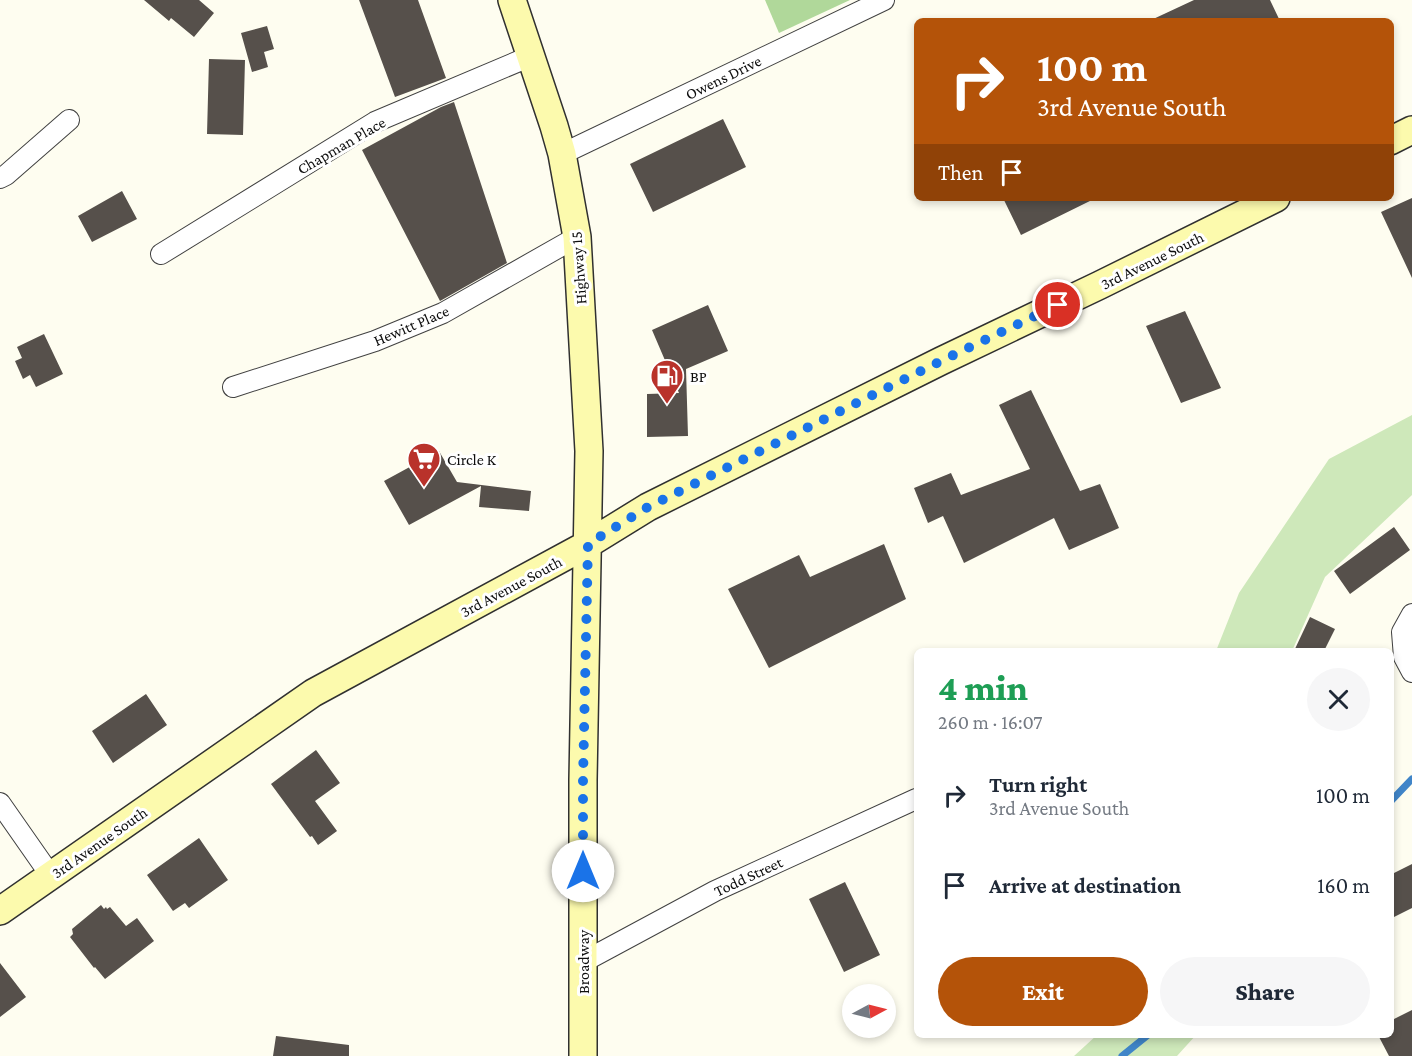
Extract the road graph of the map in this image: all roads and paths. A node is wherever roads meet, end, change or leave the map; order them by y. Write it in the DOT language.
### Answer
graph roads {
  1 [pos="512,0"];
  2 [pos="884,0"];
  3 [pos="531,56"];
  4 [pos="69,120"];
  5 [pos="1412,130"];
  6 [pos="1394,139"];
  7 [pos="562,154"];
  8 [pos="0,178"];
  9 [pos="1270,201"];
  10 [pos="577,237"];
  11 [pos="161,254"];
  12 [pos="233,387"];
  13 [pos="588,544"];
  14 [pos="1412,614"];
  15 [pos="1412,672"];
  16 [pos="914,800"];
  17 [pos="0,802"];
  18 [pos="51,876"];
  19 [pos="0,912"];
  20 [pos="583,962"];
  21 [pos="583,1056"];
  1 -- 3 [label="main road, Highway 15"];
  2 -- 7 [label="street, Owens Drive"];
  3 -- 7 [label="main road, Highway 15"];
  3 -- 11 [label="street, Chapman Place"];
  4 -- 8 [label="street"];
  5 -- 6 [label="main road"];
  7 -- 10 [label="main road, Highway 15"];
  9 -- 13 [label="main road, 3rd Avenue South"];
  10 -- 12 [label="street, Hewitt Place"];
  10 -- 13 [label="main road, Highway 15"];
  13 -- 18 [label="main road, 3rd Avenue South"];
  13 -- 20 [label="main road, Broadway"];
  14 -- 15 [label="street"];
  16 -- 20 [label="street, Todd Street"];
  17 -- 18 [label="street"];
  18 -- 19 [label="main road, 3rd Avenue South"];
  20 -- 21 [label="main road, Broadway"];
}
